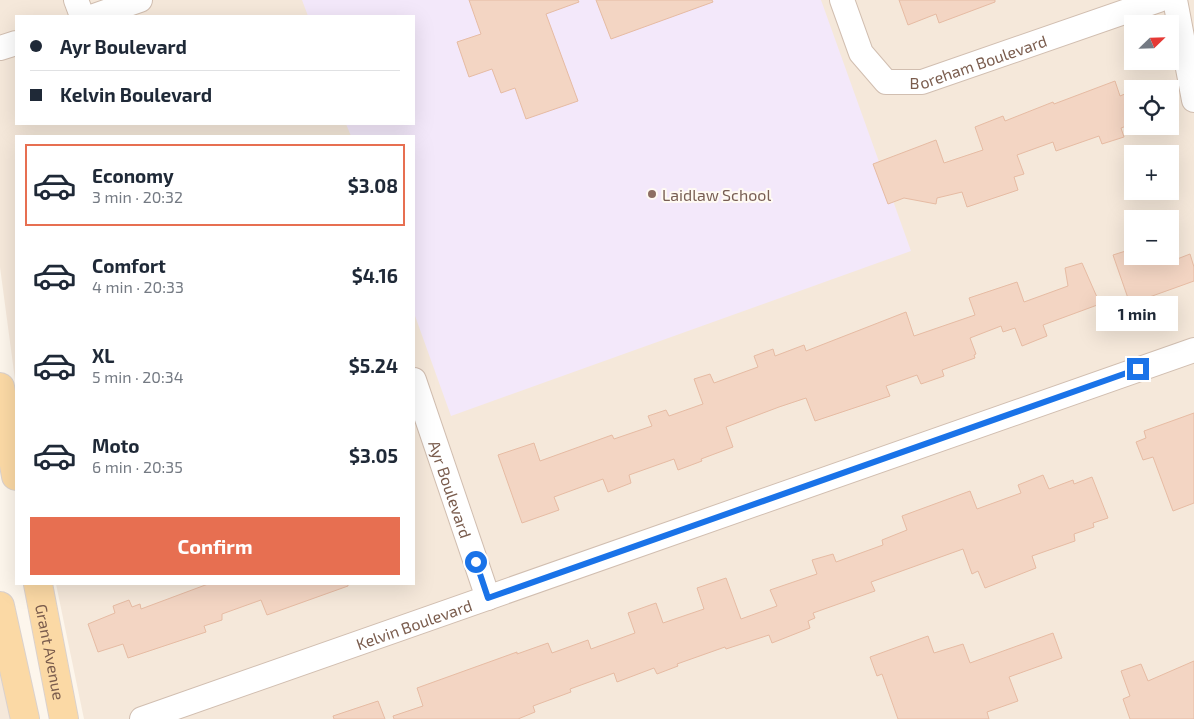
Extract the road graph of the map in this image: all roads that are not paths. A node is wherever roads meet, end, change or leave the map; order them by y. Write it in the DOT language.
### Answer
graph roads {
  1 [pos="76,0"];
  2 [pos="140,0"];
  3 [pos="842,0"];
  4 [pos="1159,0"];
  5 [pos="1176,0"];
  6 [pos="82,15"];
  7 [pos="97,15"];
  8 [pos="15,43"];
  9 [pos="0,48"];
  10 [pos="1194,100"];
  11 [pos="1194,350"];
  12 [pos="415,383"];
  13 [pos="5,401"];
  14 [pos="15,469"];
  15 [pos="38,585"];
  16 [pos="488,598"];
  17 [pos="0,606"];
  18 [pos="25,719"];
  19 [pos="64,719"];
  20 [pos="142,719"];
  1 -- 6 [label="street"];
  2 -- 7 [label="street"];
  3 -- 4 [label="street, Boreham Boulevard"];
  5 -- 10 [label="street"];
  8 -- 9 [label="street"];
  11 -- 16 [label="street, Kelvin Boulevard"];
  12 -- 16 [label="street, Ayr Boulevard"];
  13 -- 14 [label="main road"];
  15 -- 19 [label="main road, Grant Avenue"];
  16 -- 20 [label="street, Kelvin Boulevard"];
  17 -- 18 [label="main road"];
}
